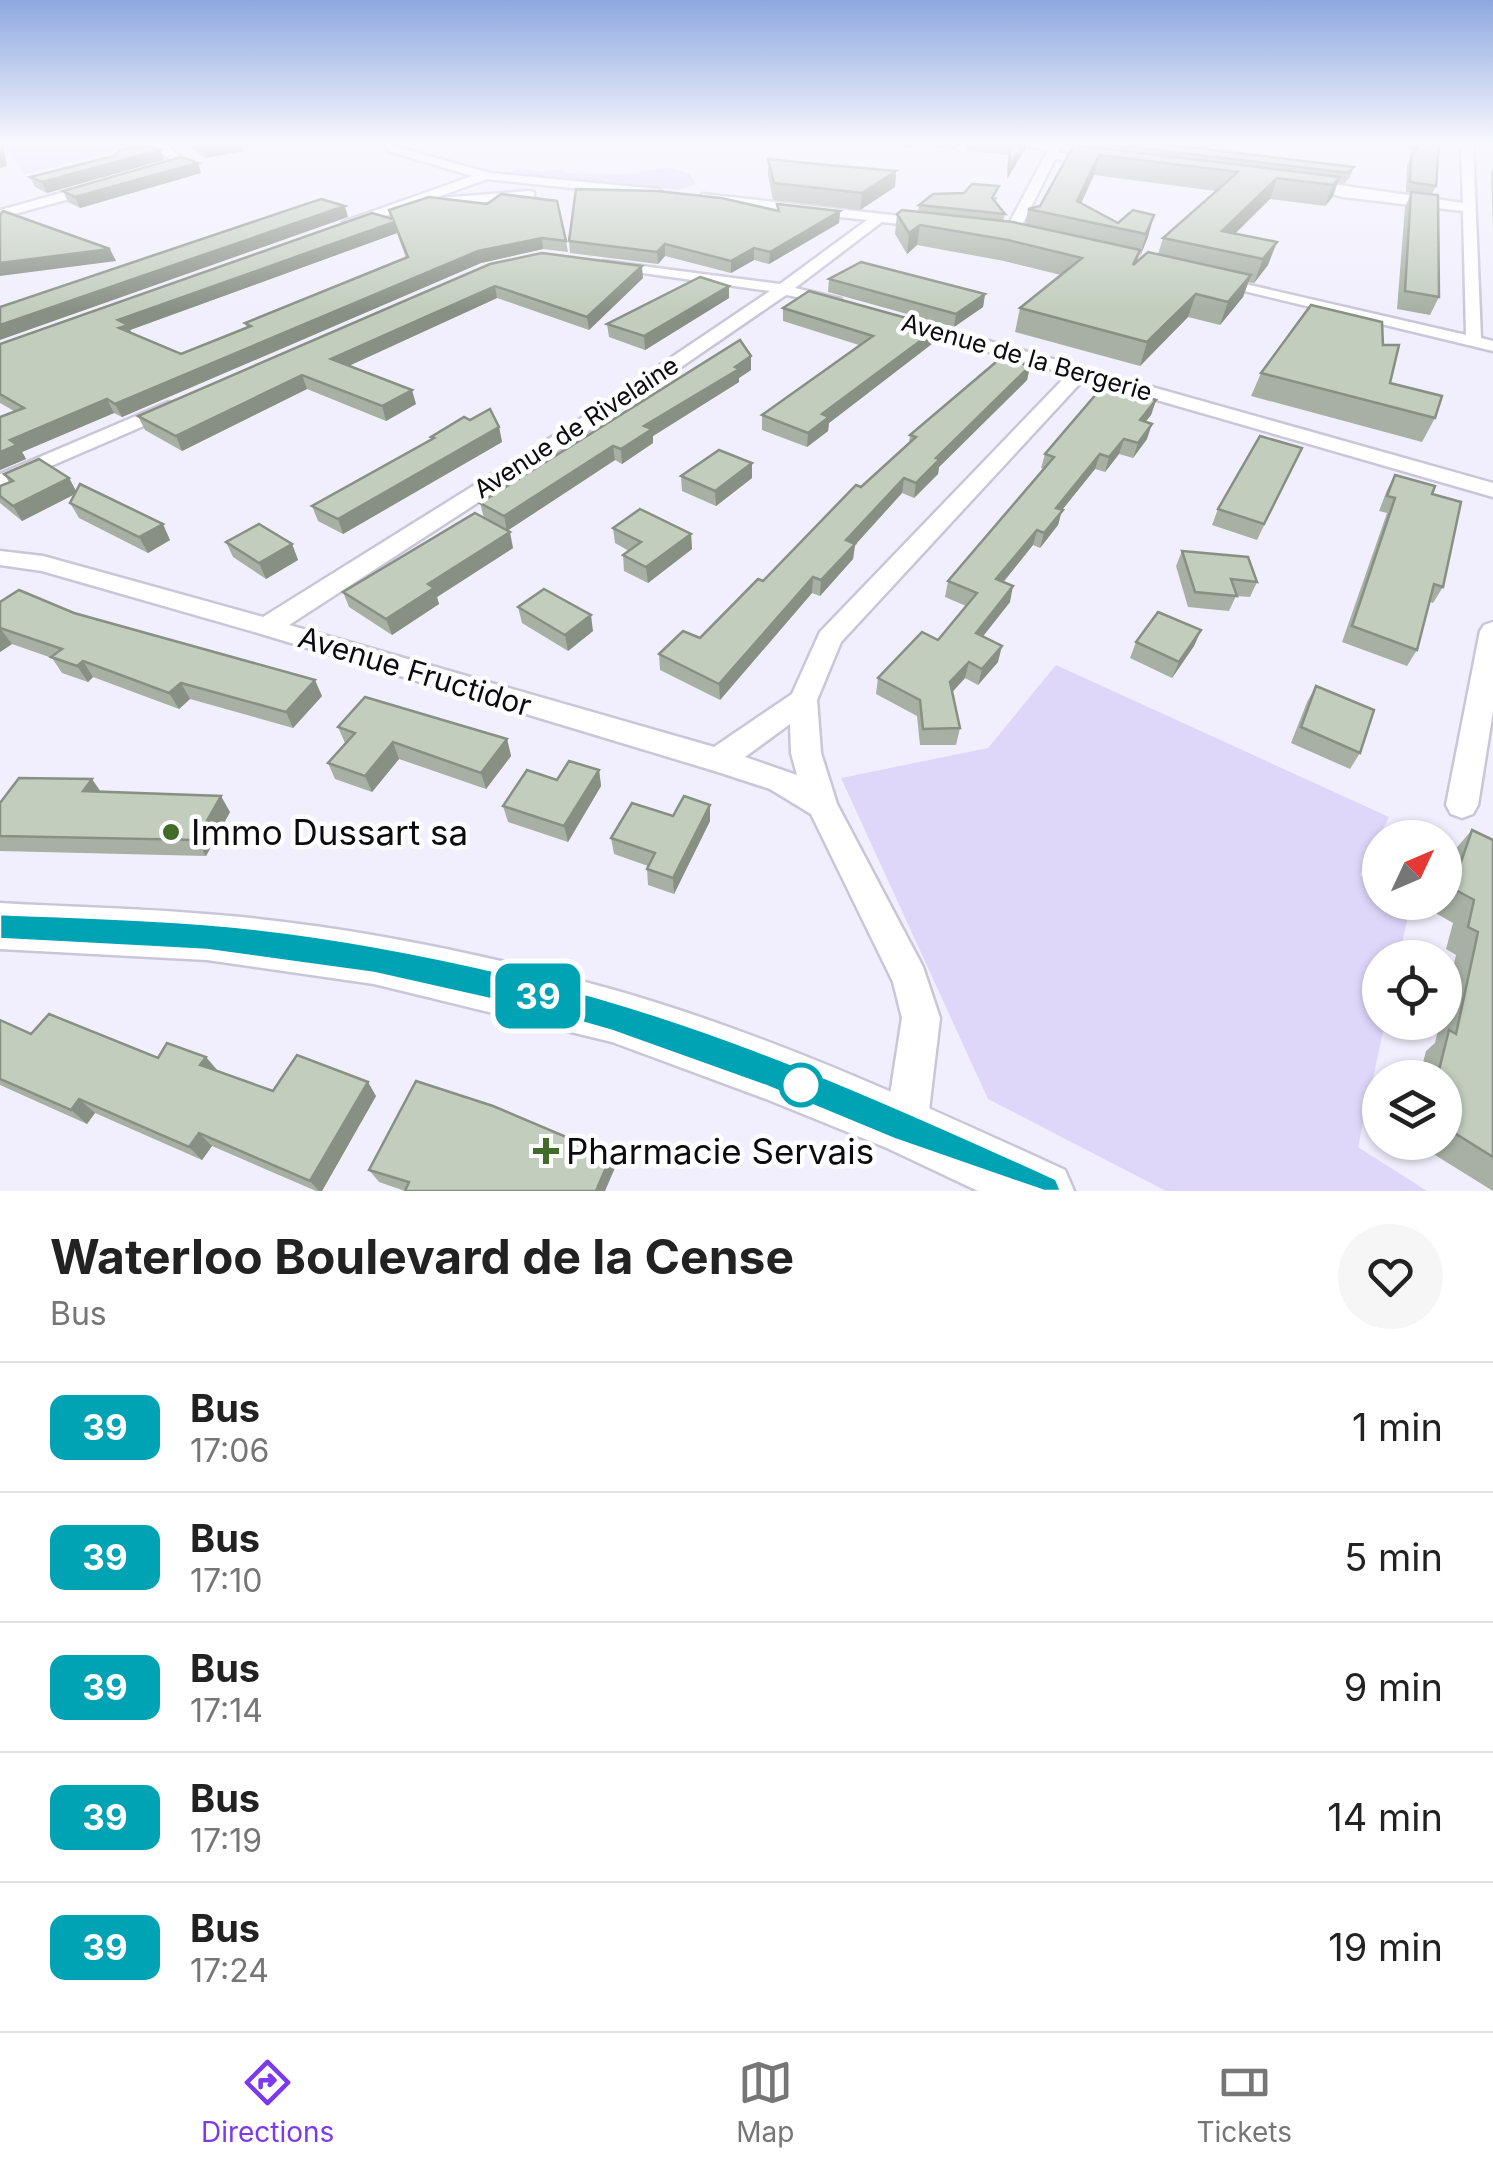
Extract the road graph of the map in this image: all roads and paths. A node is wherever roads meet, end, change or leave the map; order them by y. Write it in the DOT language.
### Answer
graph roads {
  1 [pos="53,200"];
  2 [pos="419,200"];
  3 [pos="469,200"];
  4 [pos="714,200"];
  5 [pos="1023,200"];
  6 [pos="1409,200"];
  7 [pos="1467,200"];
  8 [pos="404,205"];
  9 [pos="1467,207"];
  10 [pos="0,214"];
  11 [pos="878,218"];
  12 [pos="937,224"];
  13 [pos="329,232"];
  14 [pos="1029,240"];
  15 [pos="582,261"];
  16 [pos="1202,279"];
  17 [pos="788,289"];
  18 [pos="861,310"];
  19 [pos="897,320"];
  20 [pos="1471,341"];
  21 [pos="1493,346"];
  22 [pos="1080,372"];
  23 [pos="180,403"];
  24 [pos="0,482"];
  25 [pos="1493,490"];
  26 [pos="0,559"];
  27 [pos="267,627"];
  28 [pos="1493,631"];
  29 [pos="803,700"];
  30 [pos="718,760"];
  31 [pos="822,805"];
  32 [pos="1462,806"];
  33 [pos="0,926"];
  34 [pos="906,1128"];
  35 [pos="1044,1191"];
  1 -- 10 [label="street"];
  2 -- 8 [label="street"];
  3 -- 8 [label="street"];
  4 -- 11 [label="street"];
  5 -- 14 [label="street"];
  6 -- 9 [label="street"];
  7 -- 9 [label="street"];
  8 -- 13 [label="street"];
  9 -- 20 [label="street"];
  11 -- 12 [label="street"];
  11 -- 17 [label="street, Avenue de Rivelaine"];
  15 -- 17 [label="street, Avenue de la Bergerie"];
  16 -- 20 [label="street"];
  17 -- 18 [label="street, Avenue de la Bergerie"];
  17 -- 27 [label="street, Avenue de Rivelaine"];
  19 -- 22 [label="street, Avenue de la Bergerie"];
  20 -- 21 [label="street"];
  22 -- 25 [label="street, Avenue de la Bergerie"];
  22 -- 29 [label="street"];
  23 -- 24 [label="street"];
  26 -- 27 [label="street, Avenue Fructidor"];
  27 -- 30 [label="street, Avenue Fructidor"];
  28 -- 32 [label="street"];
  29 -- 30 [label="street"];
  29 -- 31 [label="street"];
  30 -- 31 [label="street, Avenue Fructidor"];
  31 -- 34 [label="street"];
  33 -- 34 [label="main road"];
  34 -- 35 [label="main road"];
}
